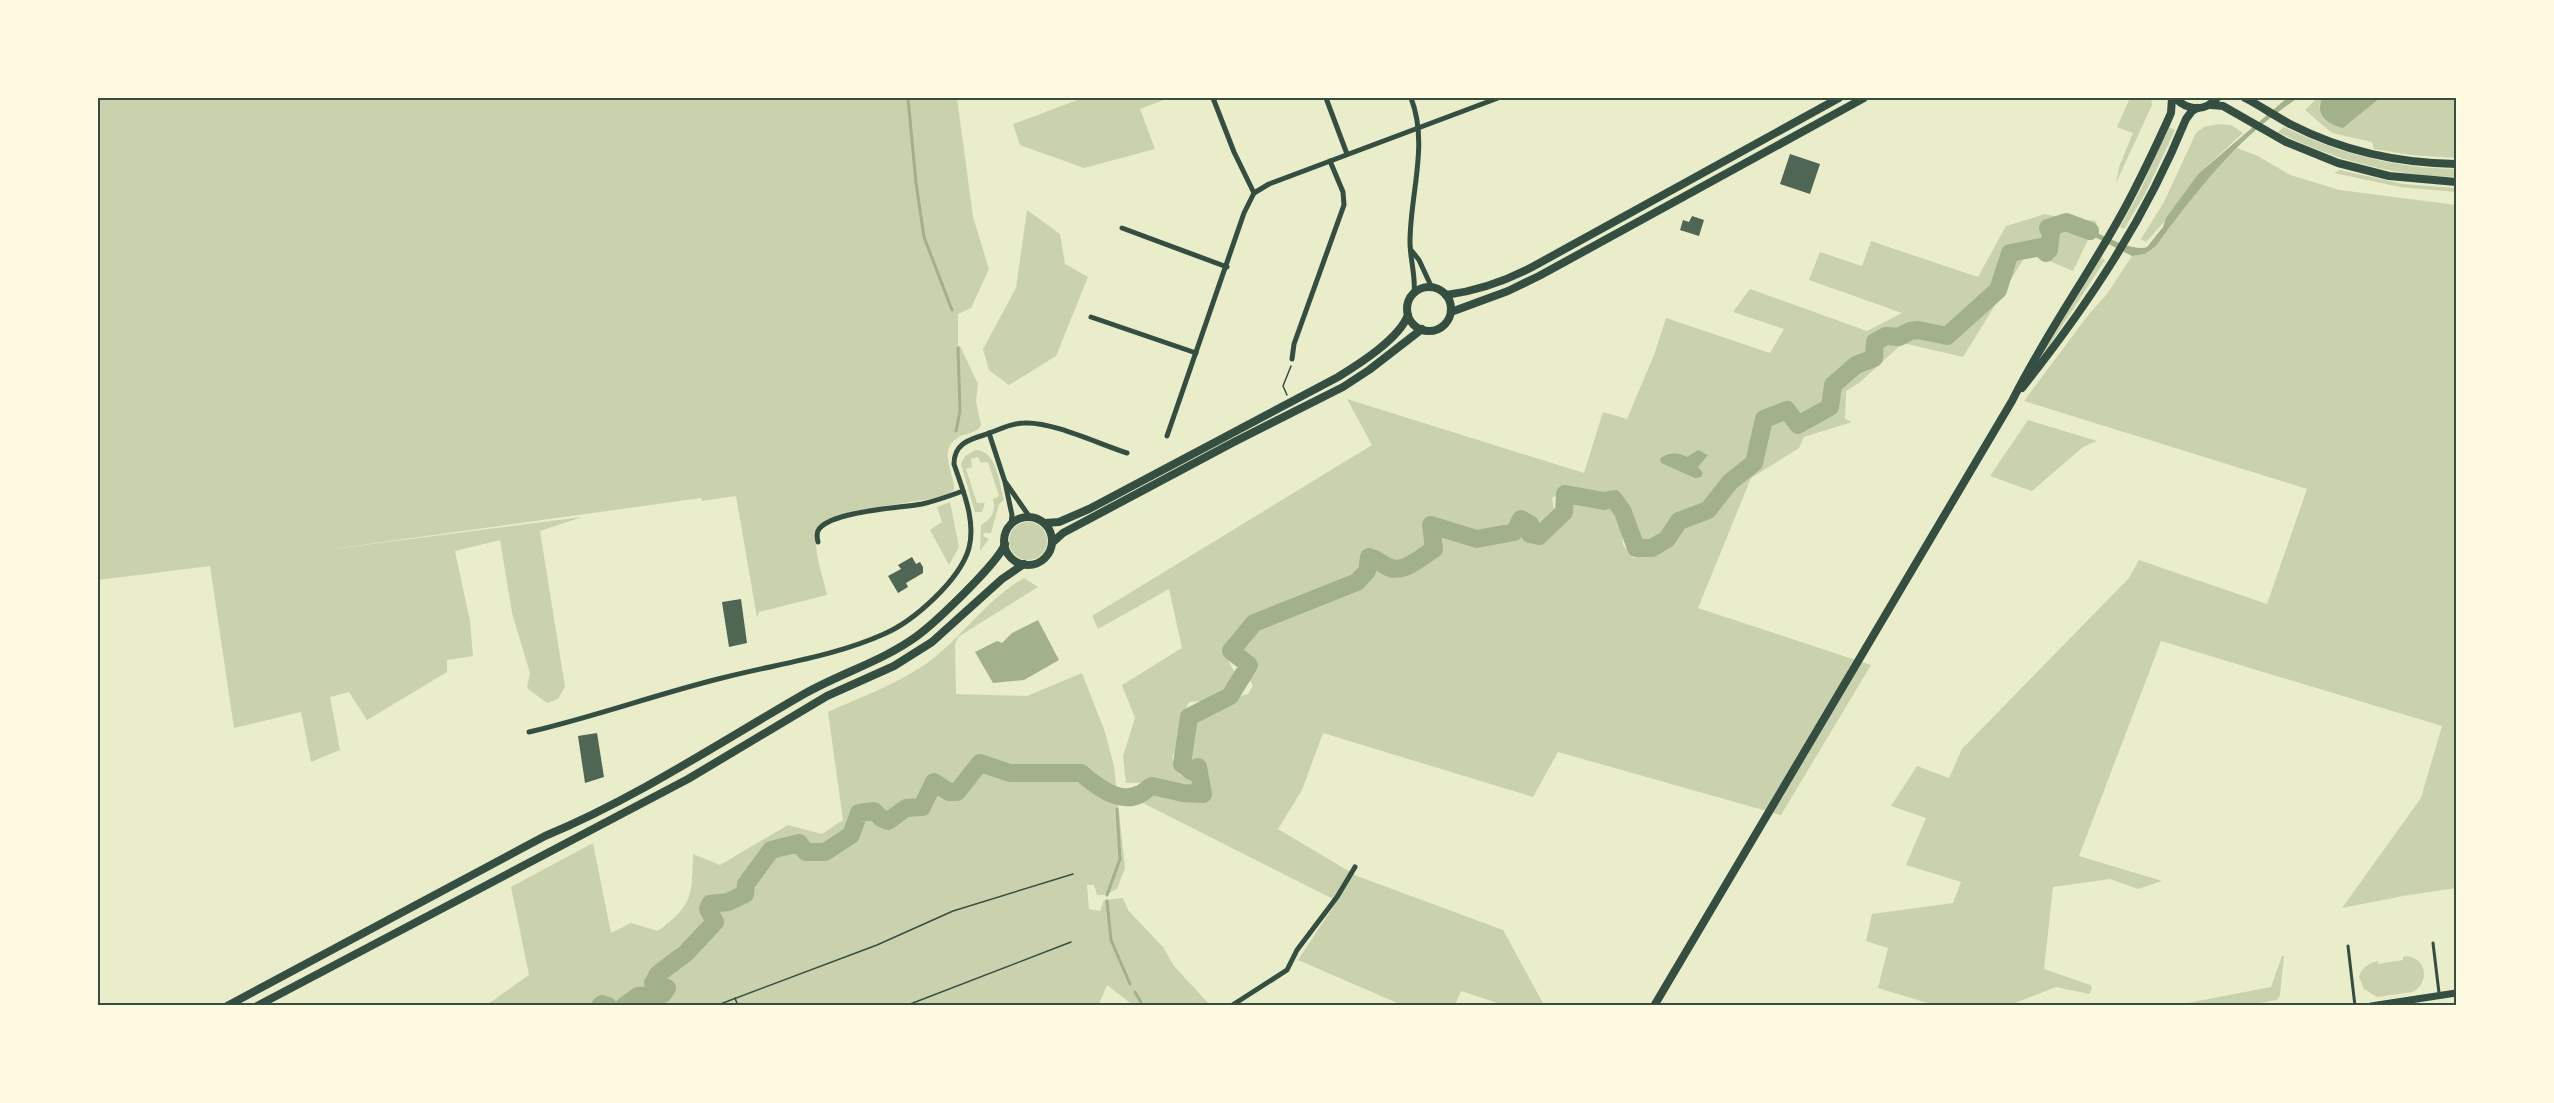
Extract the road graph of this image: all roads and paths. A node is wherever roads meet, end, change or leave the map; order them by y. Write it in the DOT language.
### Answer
graph roads {
  1 [pos="1326,98"];
  2 [pos="1411,98"];
  3 [pos="1498,98"];
  4 [pos="1839,98"];
  5 [pos="1863,98"];
  6 [pos="2174,98"];
  7 [pos="2217,98"];
  8 [pos="2245,98"];
  9 [pos="1213,99"];
  10 [pos="2211,105"];
  11 [pos="2197,108"];
  12 [pos="1419,127"];
  13 [pos="1347,154"];
  14 [pos="1330,161"];
  15 [pos="2457,164"];
  16 [pos="2457,182"];
  17 [pos="1254,193"];
  18 [pos="1122,228"];
  19 [pos="1411,250"];
  20 [pos="1227,267"];
  21 [pos="1432,288"];
  22 [pos="1414,293"];
  23 [pos="1446,295"];
  24 [pos="1451,312"];
  25 [pos="1408,315"];
  26 [pos="1091,317"];
  27 [pos="1422,329"];
  28 [pos="1196,353"];
  29 [pos="1292,359"];
  30 [pos="1287,396"];
  31 [pos="2012,401"];
  32 [pos="989,434"];
  33 [pos="1167,436"];
  34 [pos="1127,453"];
  35 [pos="1005,482"];
  36 [pos="963,491"];
  37 [pos="1029,516"];
  38 [pos="1045,523"];
  39 [pos="1011,524"];
  40 [pos="818,542"];
  41 [pos="1053,542"];
  42 [pos="1005,544"];
  43 [pos="1024,564"];
  44 [pos="529,732"];
  45 [pos="1355,867"];
  46 [pos="1073,874"];
  47 [pos="1071,942"];
  48 [pos="2433,944"];
  49 [pos="2348,946"];
  50 [pos="2457,993"];
  51 [pos="2440,995"];
  52 [pos="735,998"];
  53 [pos="227,1005"];
  54 [pos="257,1005"];
  55 [pos="715,1005"];
  56 [pos="738,1005"];
  57 [pos="905,1005"];
  58 [pos="1231,1005"];
  59 [pos="1654,1005"];
  60 [pos="2355,1005"];
  61 [pos="2371,1005"];
  1 -- 13 [label="street"];
  2 -- 12 [label="street"];
  3 -- 12 [label="street"];
  4 -- 23 [label="main road"];
  5 -- 24 [label="main road"];
  6 -- 11 [label="main road"];
  6 -- 31 [label="main road"];
  7 -- 10 [label="main road"];
  8 -- 15 [label="main road"];
  9 -- 17 [label="street"];
  10 -- 11 [label="main road"];
  10 -- 16 [label="main road"];
  11 -- 31 [label="main road"];
  12 -- 13 [label="street"];
  12 -- 19 [label="street"];
  13 -- 14 [label="street"];
  14 -- 17 [label="street"];
  14 -- 29 [label="street"];
  17 -- 20 [label="street"];
  18 -- 20 [label="street"];
  19 -- 21 [label="street"];
  19 -- 22 [label="street"];
  20 -- 28 [label="street"];
  21 -- 22 [label="main road"];
  21 -- 23 [label="main road"];
  22 -- 25 [label="main road"];
  23 -- 24 [label="main road"];
  24 -- 27 [label="main road"];
  25 -- 27 [label="main road"];
  25 -- 38 [label="main road"];
  26 -- 28 [label="street"];
  27 -- 41 [label="main road"];
  28 -- 33 [label="street"];
  29 -- 30 [label="path"];
  31 -- 59 [label="main road"];
  32 -- 34 [label="street"];
  32 -- 35 [label="street"];
  32 -- 36 [label="street"];
  35 -- 37 [label="street"];
  35 -- 39 [label="street"];
  36 -- 40 [label="street"];
  36 -- 44 [label="street"];
  37 -- 38 [label="main road"];
  37 -- 39 [label="main road"];
  38 -- 41 [label="main road"];
  39 -- 42 [label="main road"];
  41 -- 43 [label="main road"];
  42 -- 43 [label="main road"];
  42 -- 53 [label="main road"];
  43 -- 54 [label="main road"];
  45 -- 58 [label="street"];
  46 -- 52 [label="path"];
  47 -- 57 [label="path"];
  48 -- 51 [label="lane"];
  49 -- 60 [label="lane"];
  50 -- 51 [label="street"];
  51 -- 61 [label="street"];
  52 -- 55 [label="path"];
  52 -- 56 [label="path"];
}
